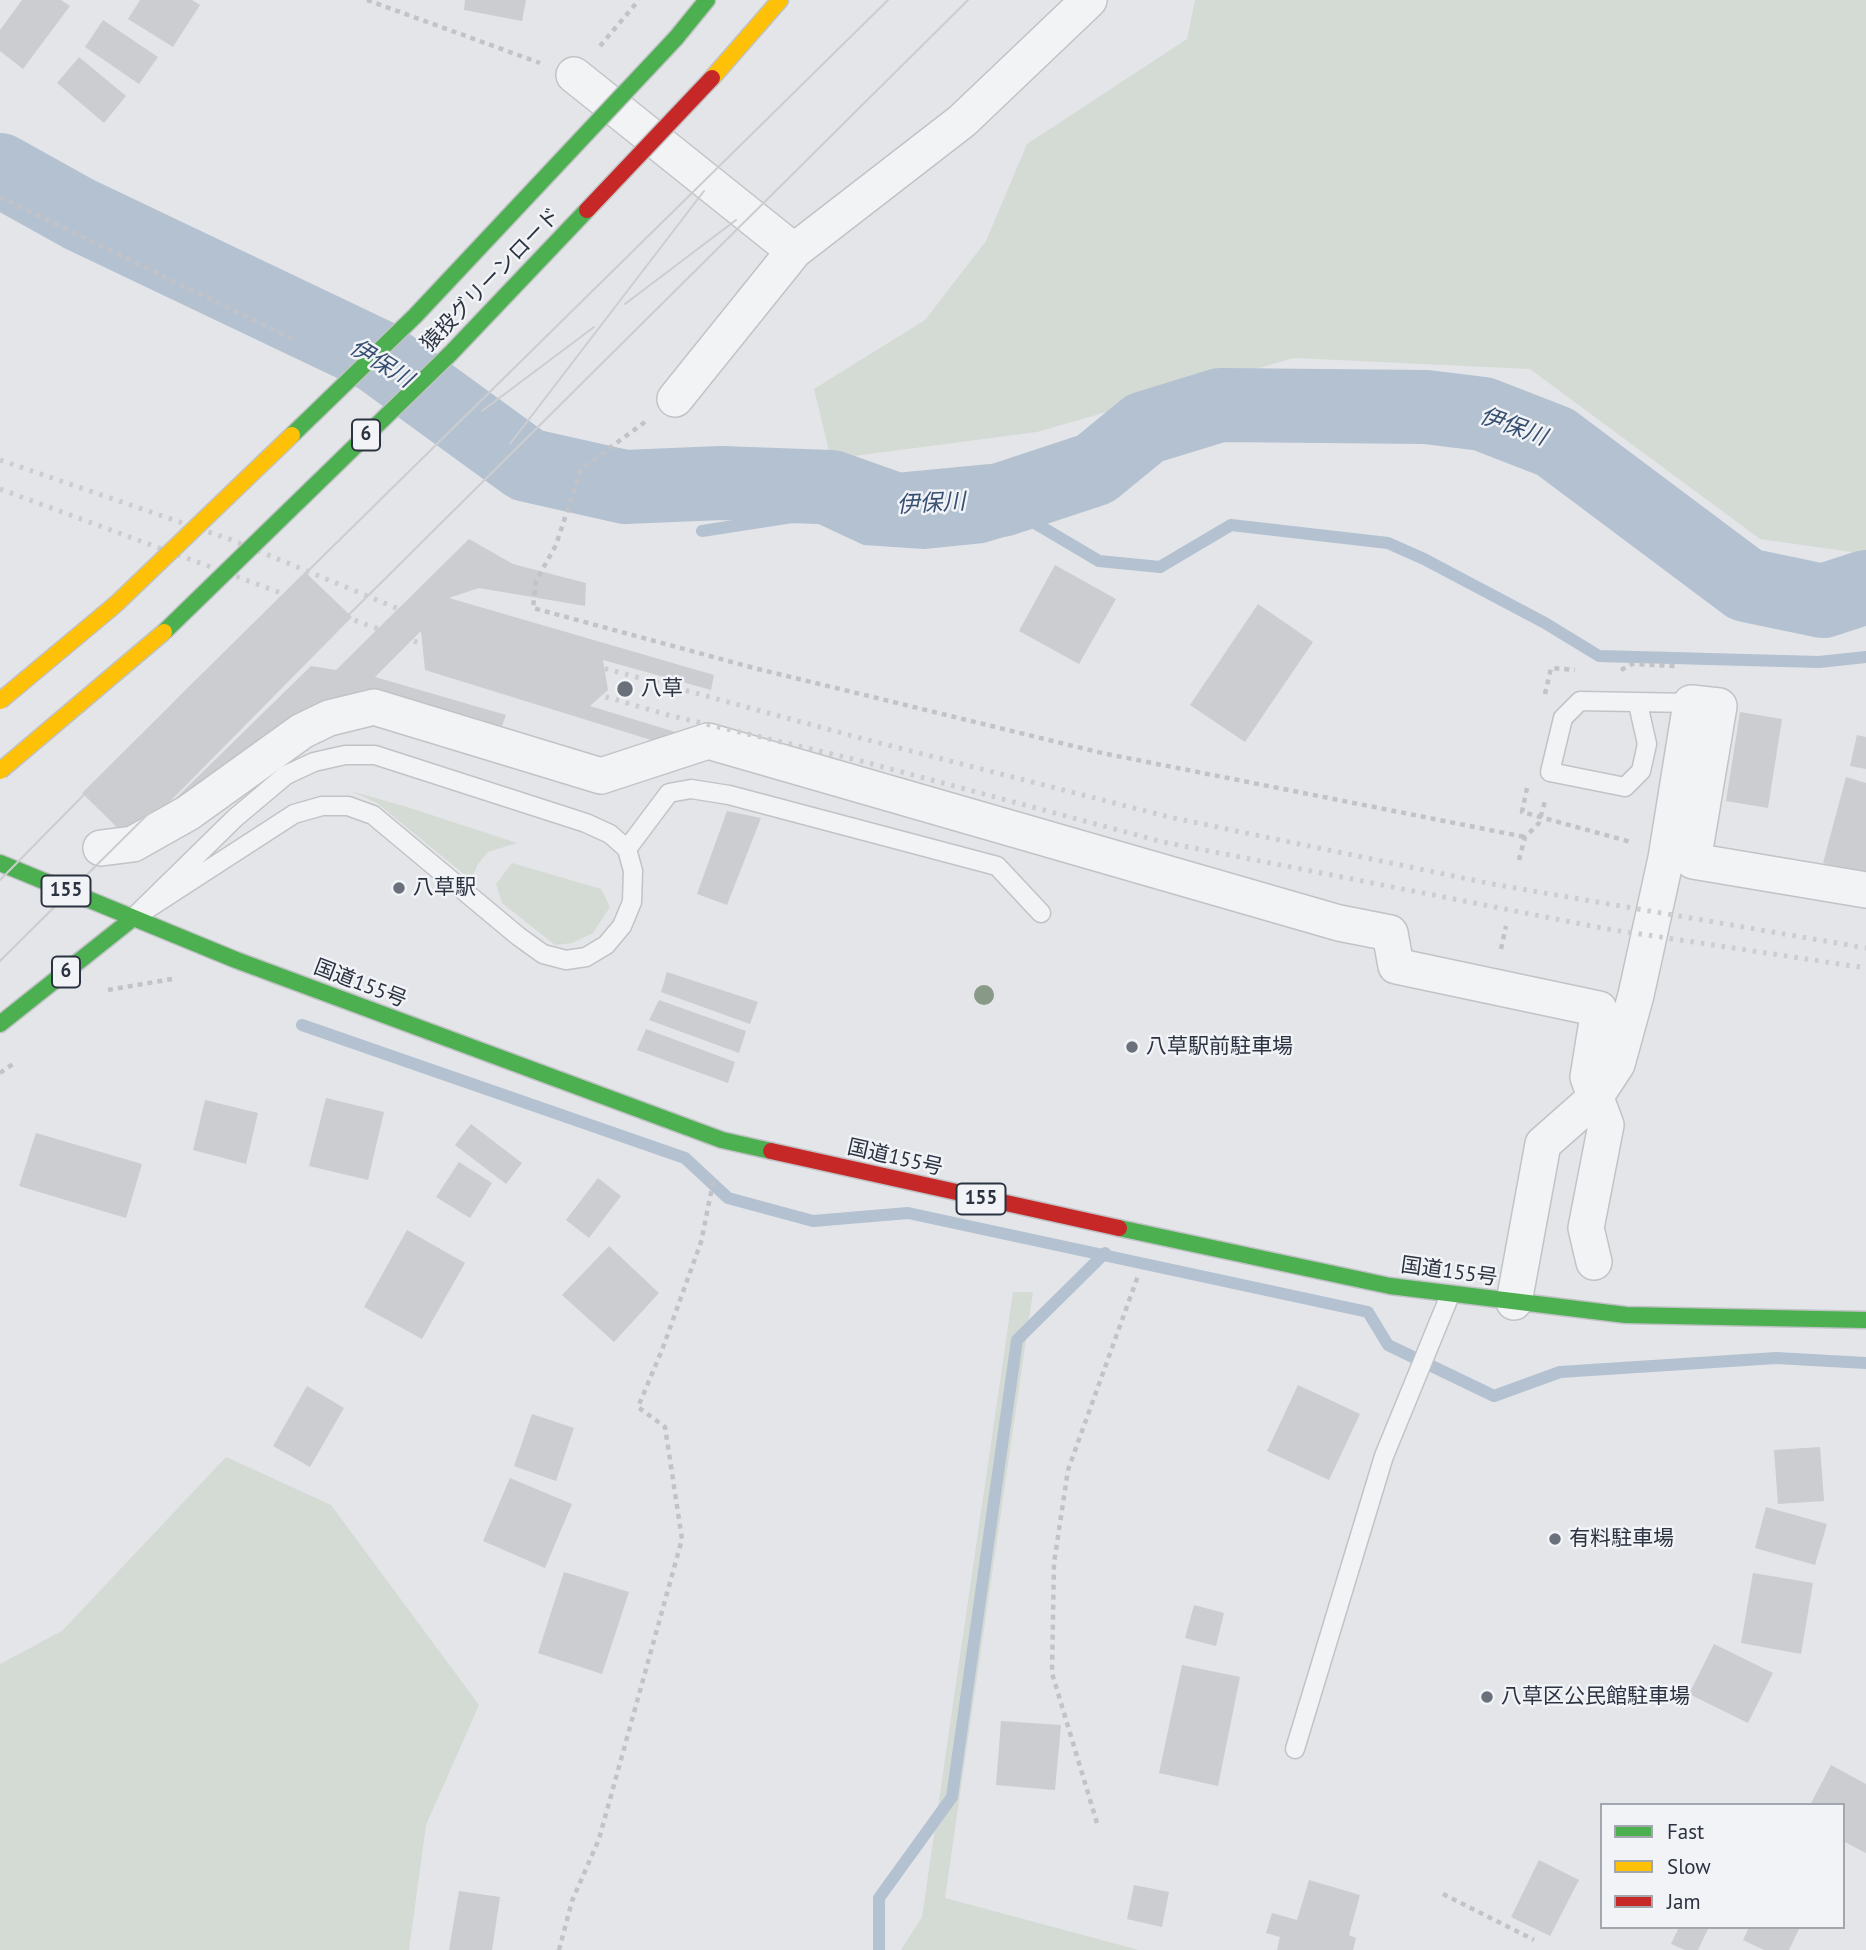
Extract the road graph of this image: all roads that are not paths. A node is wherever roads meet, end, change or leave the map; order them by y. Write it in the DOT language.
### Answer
graph roads {
  1 [pos="707,0"];
  2 [pos="780,0"];
  3 [pos="1089,0"];
  4 [pos="574,75"];
  5 [pos="794,251"];
  6 [pos="675,399"];
  7 [pos="0,701"];
  8 [pos="1691,703"];
  9 [pos="1638,704"];
  10 [pos="0,771"];
  11 [pos="102,848"];
  12 [pos="628,849"];
  13 [pos="0,863"];
  14 [pos="1866,890"];
  15 [pos="1041,913"];
  16 [pos="132,919"];
  17 [pos="0,1024"];
  18 [pos="1594,1099"];
  19 [pos="1594,1262"];
  20 [pos="1450,1295"];
  21 [pos="1514,1302"];
  22 [pos="1866,1320"];
  23 [pos="1295,1749"];
  1 -- 7 [label="main road, 猿投グリーンロード / 6, bridge"];
  2 -- 10 [label="main road, 猿投グリーンロード / 6, bridge"];
  3 -- 5 [label="street"];
  4 -- 5 [label="street"];
  5 -- 6 [label="street"];
  8 -- 9 [label="lane"];
  8 -- 14 [label="street"];
  8 -- 18 [label="street"];
  9 -- 9 [label="lane"];
  11 -- 18 [label="street"];
  12 -- 15 [label="lane"];
  12 -- 16 [label="lane"];
  12 -- 16 [label="lane"];
  13 -- 16 [label="main road, 国道155号 / 155"];
  16 -- 17 [label="main road, 6"];
  16 -- 20 [label="main road, 国道155号 / 155"];
  18 -- 19 [label="street"];
  18 -- 21 [label="street"];
  20 -- 21 [label="main road, 国道155号 / 155"];
  20 -- 23 [label="lane"];
  21 -- 22 [label="main road, 国道155号 / 155"];
}
